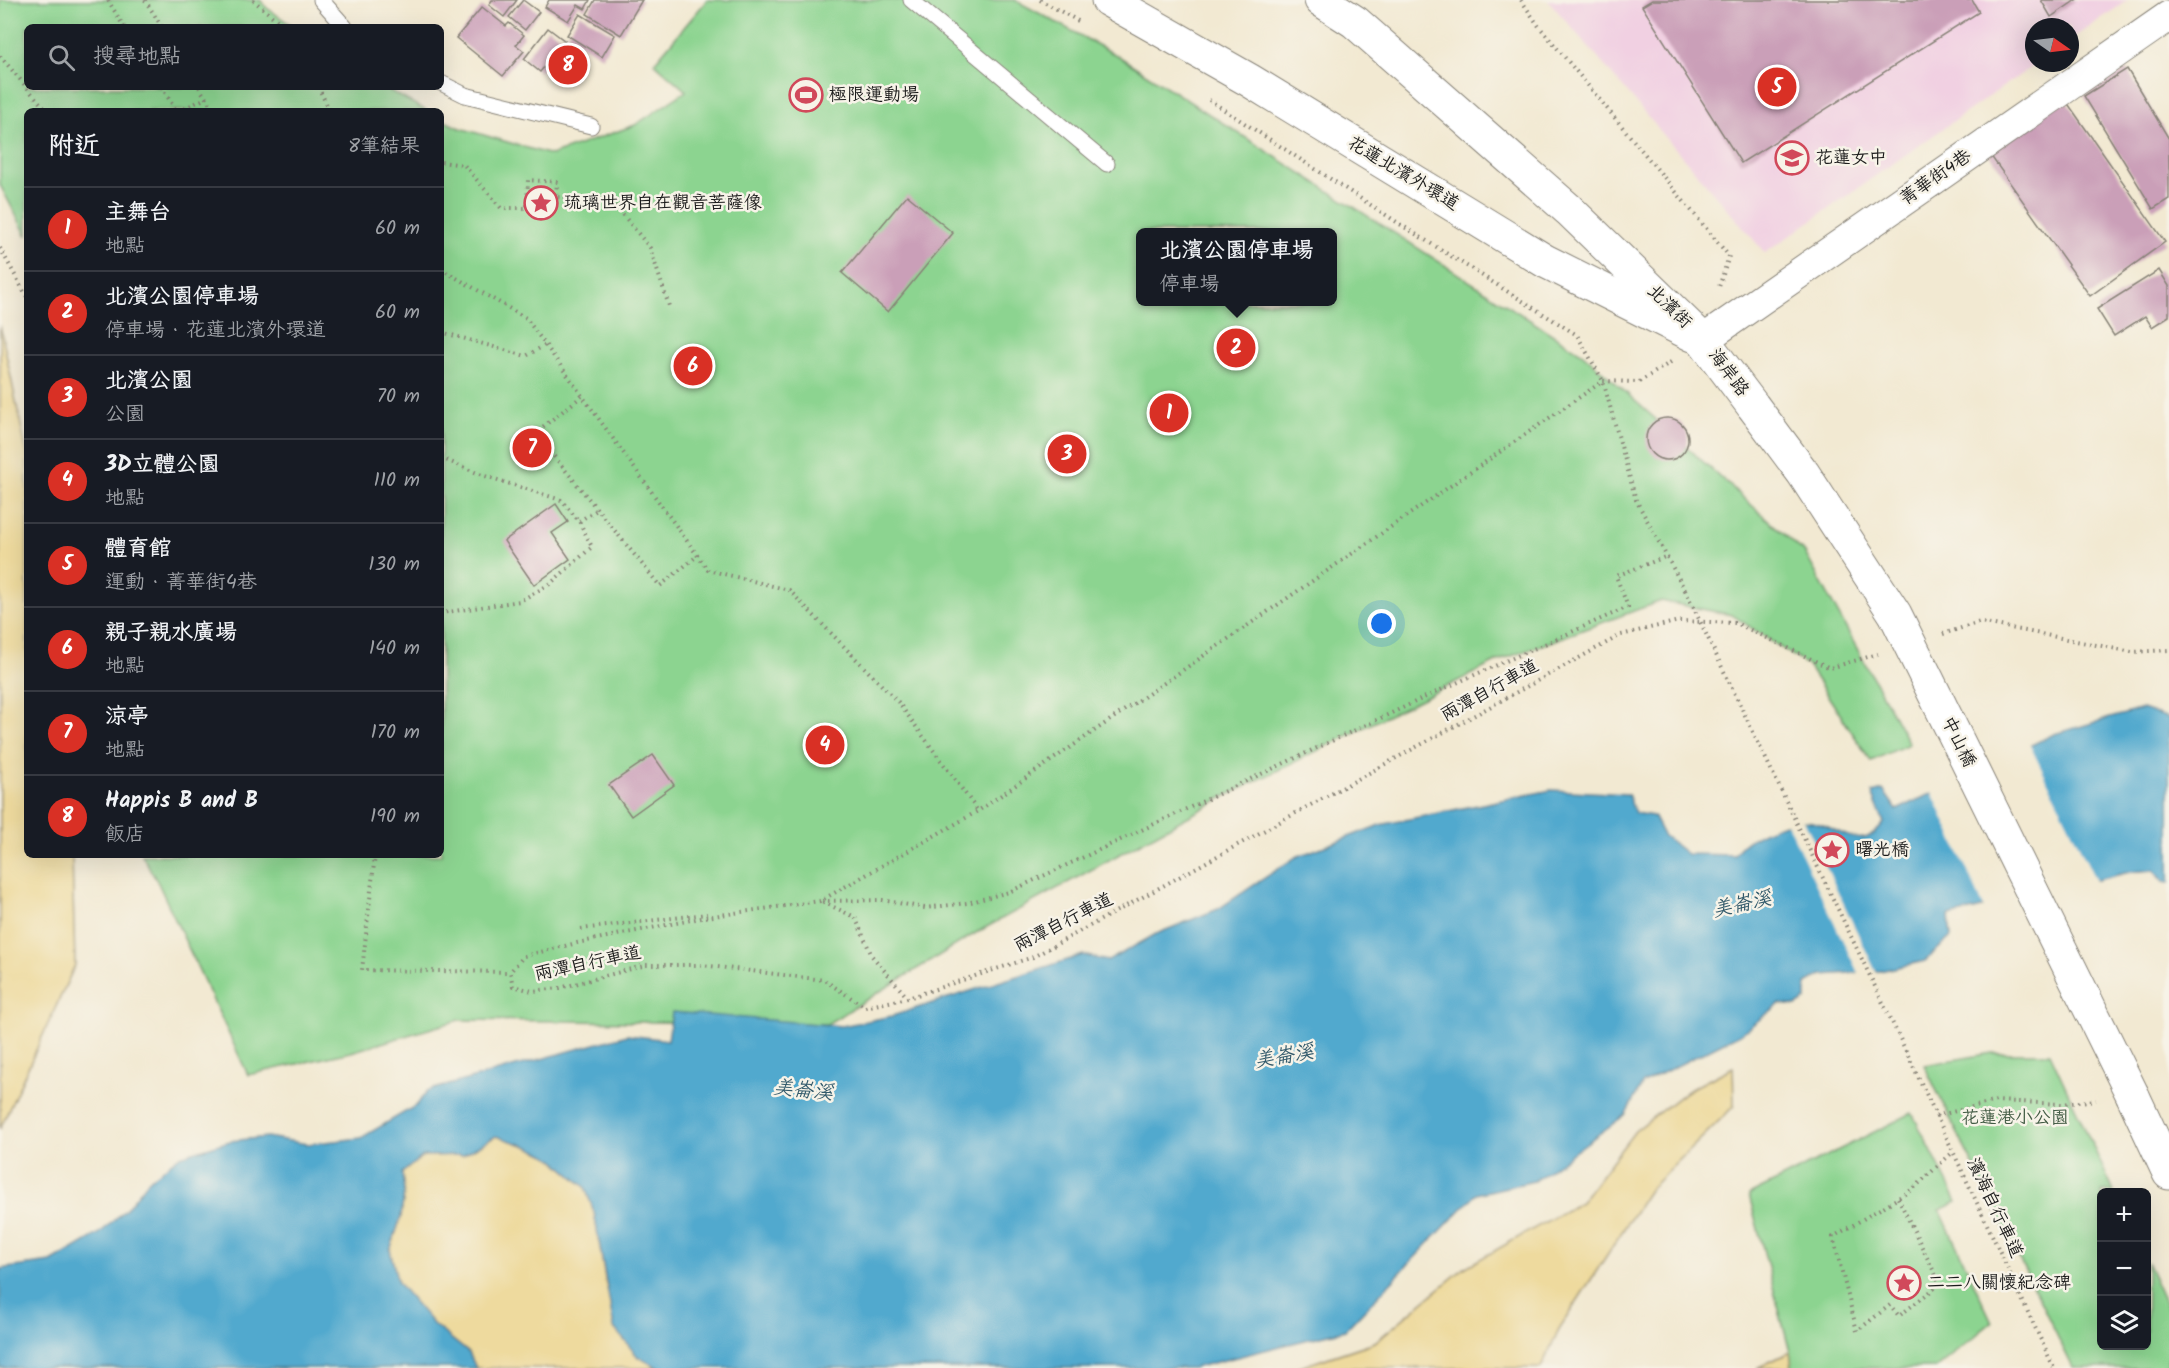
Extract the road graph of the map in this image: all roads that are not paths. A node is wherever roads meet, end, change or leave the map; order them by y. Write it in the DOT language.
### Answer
graph roads {
  1 [pos="321,0"];
  2 [pos="911,0"];
  3 [pos="1108,0"];
  4 [pos="1321,0"];
  5 [pos="2169,16"];
  6 [pos="342,24"];
  7 [pos="444,84"];
  8 [pos="591,126"];
  9 [pos="1107,164"];
  10 [pos="1703,340"];
  11 [pos="1753,406"];
  12 [pos="2169,1173"];
  1 -- 6 [label="lane"];
  2 -- 9 [label="lane"];
  3 -- 10 [label="main road, 花蓮北濱外環道"];
  4 -- 10 [label="main road, 北濱街"];
  5 -- 10 [label="street, 菁華街4巷"];
  7 -- 8 [label="lane"];
  10 -- 11 [label="main road, 海岸路"];
  11 -- 12 [label="main road, 中山橋, bridge"];
}
